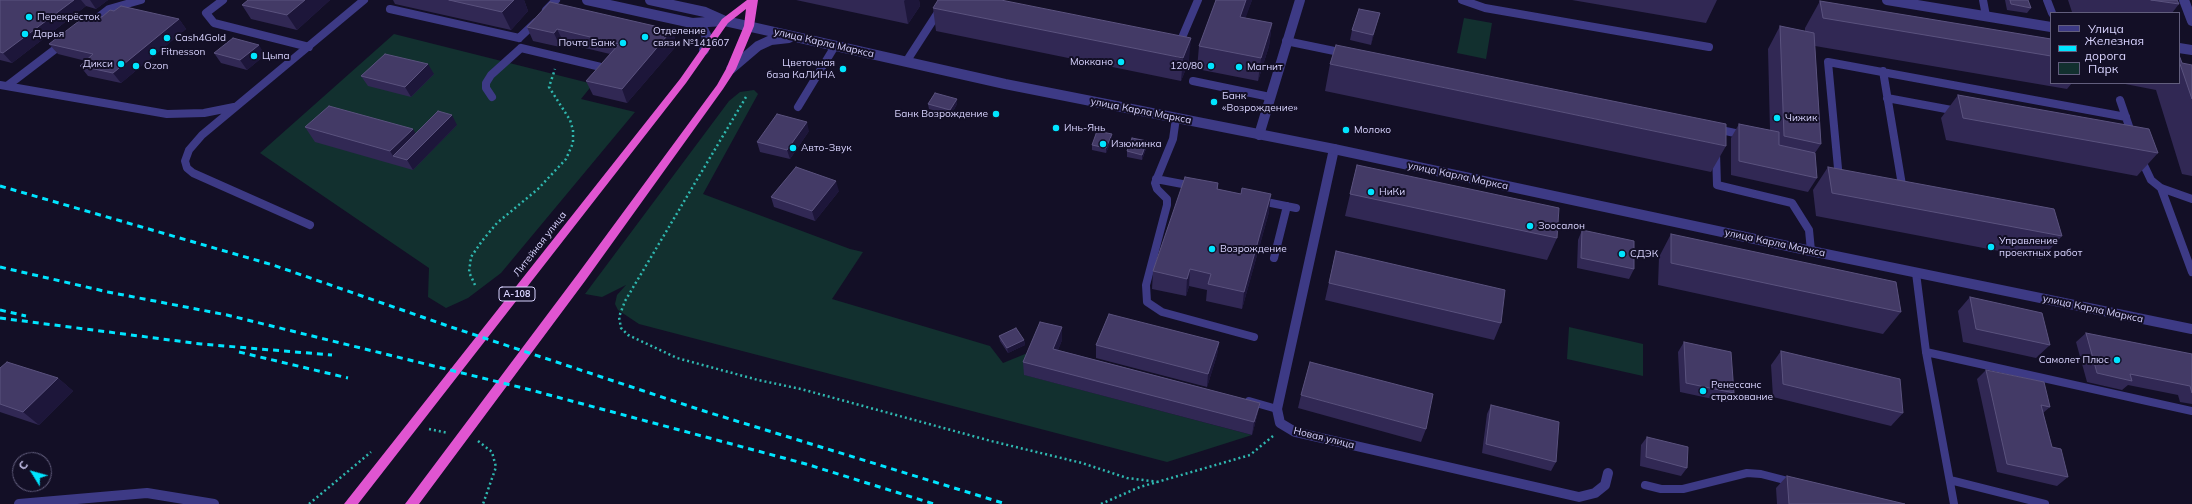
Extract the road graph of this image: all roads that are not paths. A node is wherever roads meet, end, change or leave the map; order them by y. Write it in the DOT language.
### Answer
graph roads {
  1 [pos="141,0"];
  2 [pos="223,0"];
  3 [pos="364,0"];
  4 [pos="556,0"];
  5 [pos="587,0"];
  6 [pos="650,0"];
  7 [pos="946,0"];
  8 [pos="1198,0"];
  9 [pos="1300,0"];
  10 [pos="1462,0"];
  11 [pos="1888,0"];
  12 [pos="1982,0"];
  13 [pos="2047,0"];
  14 [pos="2184,0"];
  15 [pos="753,1"];
  16 [pos="390,9"];
  17 [pos="2052,12"];
  18 [pos="1986,16"];
  19 [pos="725,21"];
  20 [pos="2192,21"];
  21 [pos="692,23"];
  22 [pos="748,26"];
  23 [pos="85,27"];
  24 [pos="2050,27"];
  25 [pos="797,37"];
  26 [pos="1166,37"];
  27 [pos="519,38"];
  28 [pos="67,40"];
  29 [pos="1286,41"];
  30 [pos="835,46"];
  31 [pos="309,47"];
  32 [pos="1709,47"];
  33 [pos="521,48"];
  34 [pos="2180,48"];
  35 [pos="704,50"];
  36 [pos="2192,50"];
  37 [pos="1348,54"];
  38 [pos="906,62"];
  39 [pos="605,68"];
  40 [pos="730,69"];
  41 [pos="1883,72"];
  42 [pos="1193,81"];
  43 [pos="4,85"];
  44 [pos="492,97"];
  45 [pos="1270,97"];
  46 [pos="1887,98"];
  47 [pos="2120,100"];
  48 [pos="236,107"];
  49 [pos="798,107"];
  50 [pos="1965,112"];
  51 [pos="2126,117"];
  52 [pos="1176,118"];
  53 [pos="1735,132"];
  54 [pos="1259,135"];
  55 [pos="1334,149"];
  56 [pos="1156,179"];
  57 [pos="1846,183"];
  58 [pos="1202,188"];
  59 [pos="2161,188"];
  60 [pos="1903,195"];
  61 [pos="2192,199"];
  62 [pos="1256,200"];
  63 [pos="1287,206"];
  64 [pos="1296,208"];
  65 [pos="310,225"];
  66 [pos="1810,251"];
  67 [pos="1274,258"];
  68 [pos="2192,272"];
  69 [pos="1916,273"];
  70 [pos="2192,329"];
  71 [pos="1254,337"];
  72 [pos="1926,352"];
  73 [pos="1240,399"];
  74 [pos="1278,409"];
  75 [pos="2192,412"];
  76 [pos="1608,473"];
  77 [pos="1950,480"];
  78 [pos="1799,484"];
  79 [pos="1645,485"];
  80 [pos="19,504"];
  81 [pos="214,504"];
  82 [pos="350,504"];
  83 [pos="411,504"];
  84 [pos="1954,504"];
  85 [pos="2045,504"];
  1 -- 23 [label="lane"];
  2 -- 31 [label="lane"];
  3 -- 31 [label="lane"];
  4 -- 27 [label="lane"];
  5 -- 21 [label="street, улица Карла Маркса"];
  6 -- 19 [label="street, улица Карла Маркса"];
  7 -- 38 [label="lane"];
  8 -- 26 [label="lane"];
  9 -- 29 [label="street"];
  10 -- 32 [label="lane"];
  11 -- 18 [label="street"];
  12 -- 18 [label="lane"];
  13 -- 17 [label="lane"];
  14 -- 20 [label="street"];
  15 -- 19 [label="highway, Литейная улица / А-108"];
  15 -- 22 [label="highway, Литейная улица / А-108"];
  16 -- 27 [label="lane"];
  18 -- 24 [label="street"];
  19 -- 21 [label="street, улица Карла Маркса"];
  19 -- 22 [label="street, улица Карла Маркса"];
  19 -- 35 [label="highway, Литейная улица / А-108"];
  21 -- 35 [label="street, улица Карла Маркса"];
  22 -- 25 [label="street, улица Карла Маркса"];
  22 -- 40 [label="highway, Литейная улица / А-108"];
  25 -- 30 [label="street, улица Карла Маркса"];
  25 -- 40 [label="street, А-108"];
  27 -- 33 [label="lane"];
  28 -- 43 [label="lane"];
  29 -- 37 [label="lane"];
  29 -- 45 [label="street"];
  30 -- 38 [label="street, улица Карла Маркса"];
  30 -- 49 [label="lane"];
  31 -- 48 [label="lane"];
  33 -- 39 [label="lane"];
  33 -- 44 [label="lane"];
  34 -- 36 [label="street"];
  35 -- 82 [label="highway, Литейная улица / А-108"];
  38 -- 52 [label="street, улица Карла Маркса"];
  40 -- 83 [label="highway, Литейная улица / А-108"];
  41 -- 46 [label="lane"];
  41 -- 51 [label="lane"];
  41 -- 57 [label="lane"];
  42 -- 45 [label="lane"];
  43 -- 48 [label="lane"];
  45 -- 54 [label="street"];
  46 -- 50 [label="lane"];
  46 -- 60 [label="lane"];
  47 -- 51 [label="lane"];
  48 -- 65 [label="lane"];
  51 -- 59 [label="lane"];
  52 -- 54 [label="street, улица Карла Маркса"];
  52 -- 56 [label="lane"];
  53 -- 66 [label="lane"];
  54 -- 55 [label="street, улица Карла Маркса"];
  55 -- 66 [label="street, улица Карла Маркса"];
  55 -- 74 [label="street"];
  56 -- 58 [label="lane"];
  56 -- 71 [label="lane"];
  59 -- 61 [label="lane"];
  59 -- 68 [label="lane"];
  62 -- 63 [label="lane"];
  63 -- 64 [label="lane"];
  63 -- 67 [label="lane"];
  66 -- 69 [label="street, улица Карла Маркса"];
  69 -- 70 [label="street, улица Карла Маркса"];
  69 -- 72 [label="lane"];
  72 -- 75 [label="lane"];
  72 -- 77 [label="lane"];
  73 -- 74 [label="lane"];
  74 -- 76 [label="street, Новая улица"];
  77 -- 84 [label="lane"];
  77 -- 85 [label="lane"];
  78 -- 79 [label="lane"];
  80 -- 81 [label="street"];
}
